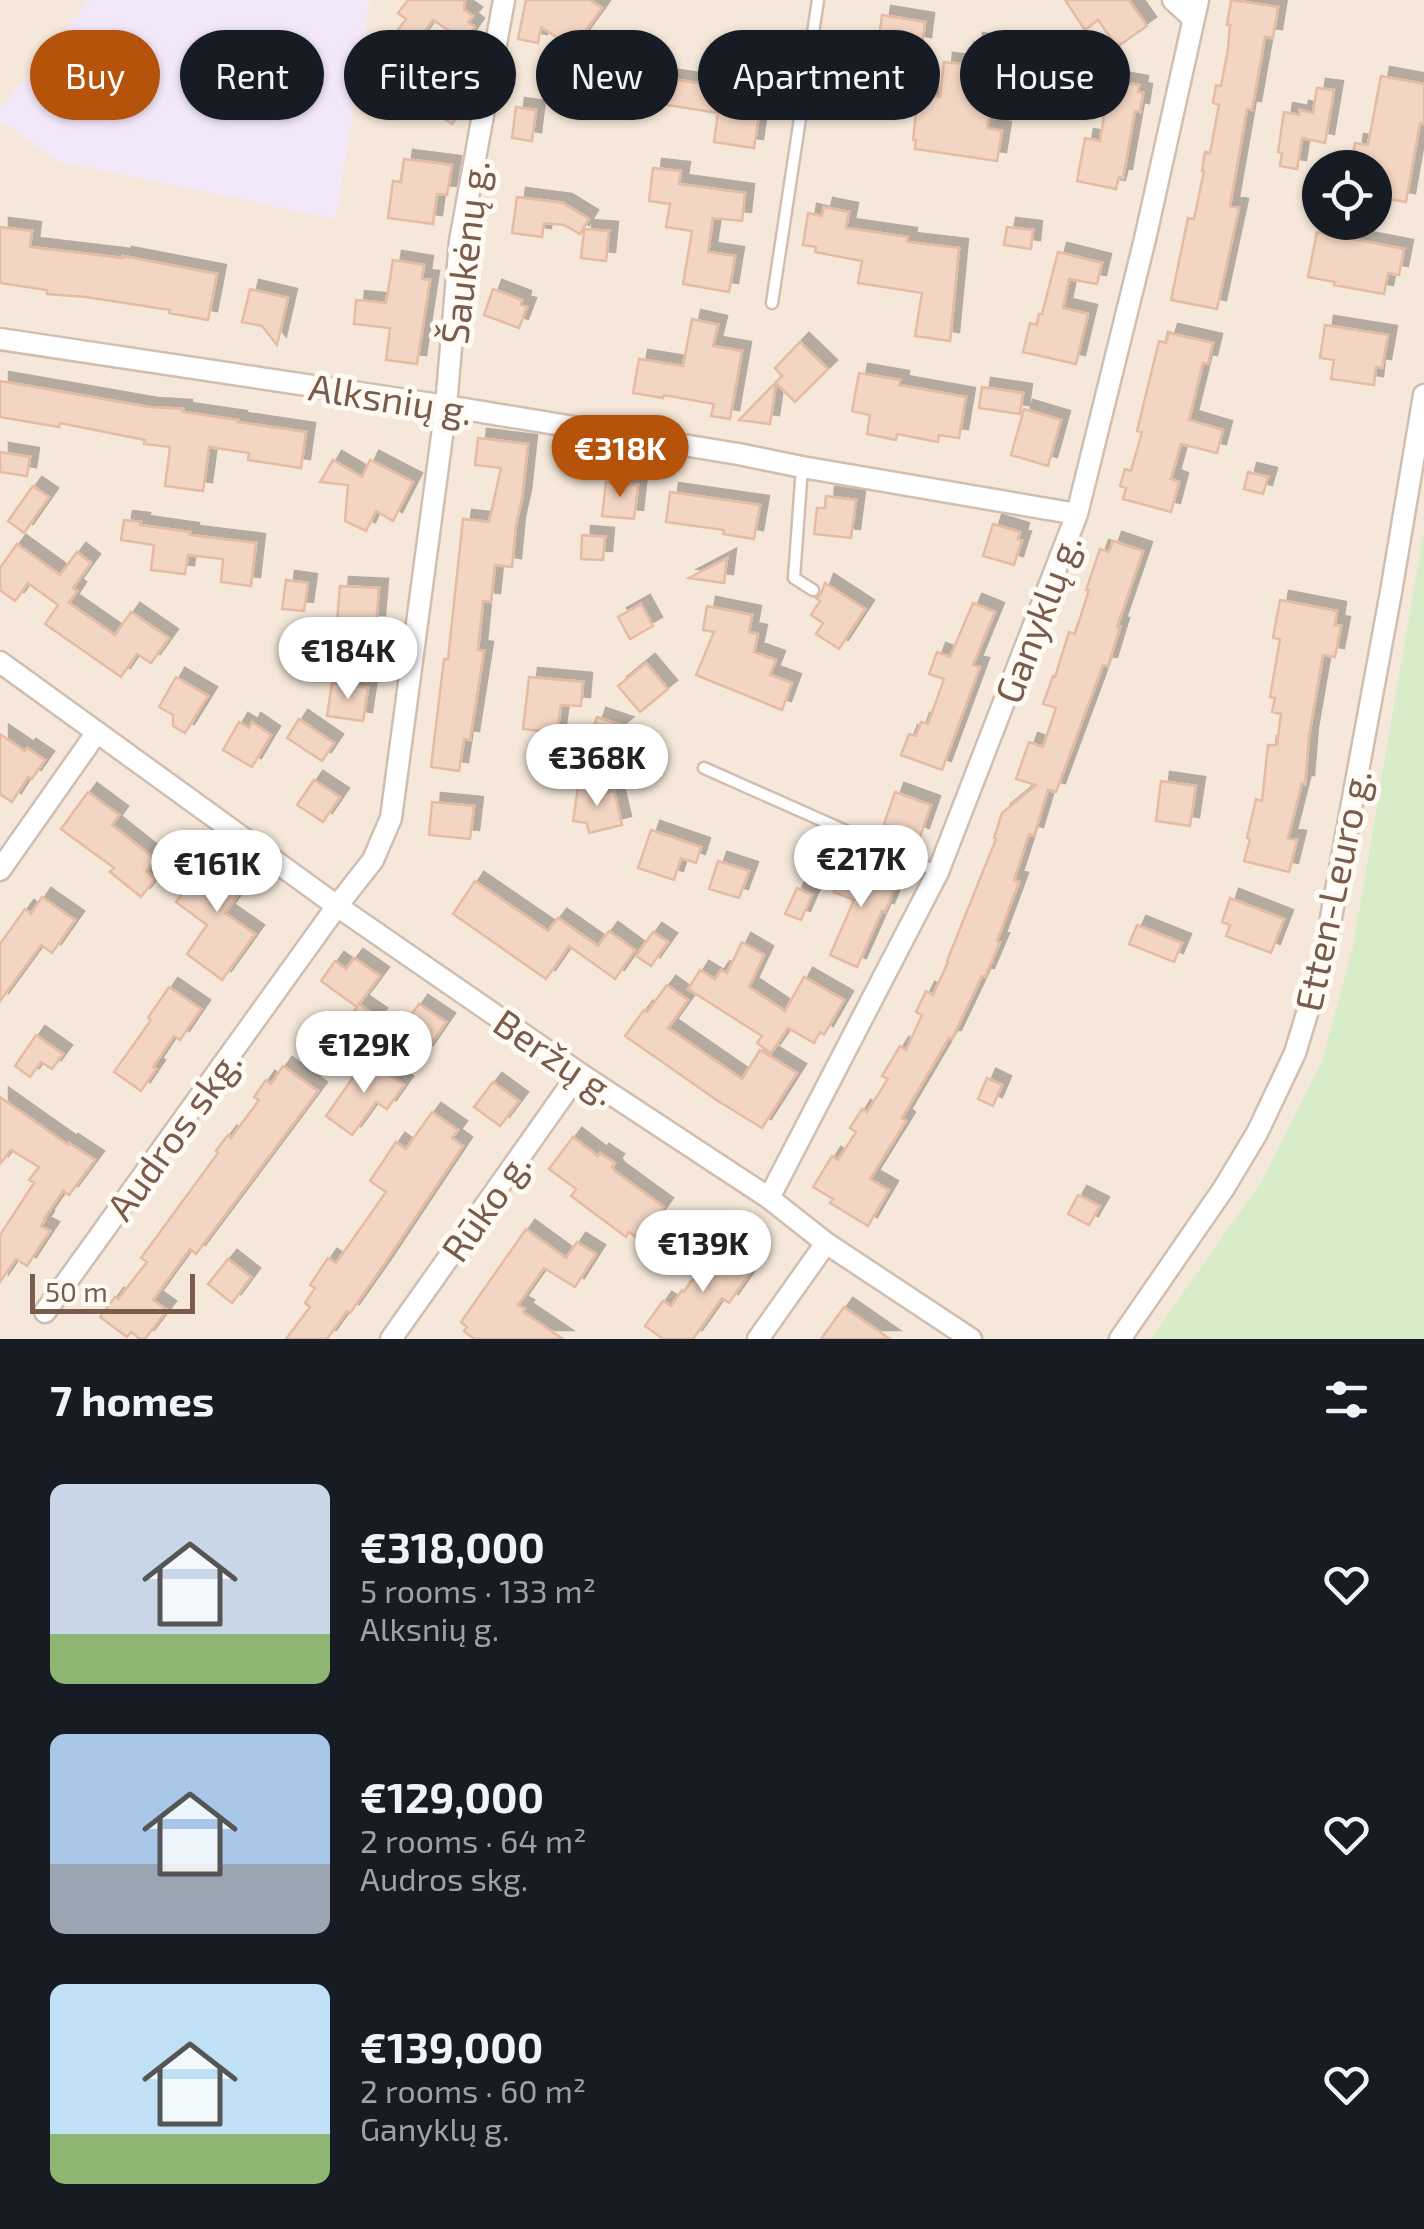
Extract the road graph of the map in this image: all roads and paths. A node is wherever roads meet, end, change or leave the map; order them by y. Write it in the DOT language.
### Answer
graph roads {
  1 [pos="504,0"];
  2 [pos="818,0"];
  3 [pos="1173,0"];
  4 [pos="1196,9"];
  5 [pos="772,302"];
  6 [pos="0,339"];
  7 [pos="1424,396"];
  8 [pos="446,406"];
  9 [pos="802,467"];
  10 [pos="1078,514"];
  11 [pos="813,590"];
  12 [pos="0,662"];
  13 [pos="97,732"];
  14 [pos="704,768"];
  15 [pos="0,870"];
  16 [pos="938,872"];
  17 [pos="336,906"];
  18 [pos="579,1073"];
  19 [pos="769,1198"];
  20 [pos="826,1242"];
  21 [pos="45,1312"];
  22 [pos="391,1339"];
  23 [pos="758,1339"];
  24 [pos="970,1339"];
  25 [pos="1120,1339"];
  1 -- 8 [label="street, Šaukėnų g."];
  2 -- 5 [label="lane"];
  3 -- 4 [label="street"];
  4 -- 10 [label="street, Ganyklų g."];
  6 -- 8 [label="street, Alksnių g."];
  7 -- 25 [label="street, Etten-Leuro g."];
  8 -- 9 [label="street, Alksnių g."];
  8 -- 17 [label="street, Šaukėnų g."];
  9 -- 10 [label="street, Alksnių g."];
  9 -- 11 [label="lane"];
  10 -- 16 [label="street, Ganyklų g."];
  12 -- 13 [label="street, Beržų g."];
  13 -- 15 [label="street"];
  13 -- 17 [label="street, Beržų g."];
  14 -- 16 [label="lane"];
  16 -- 19 [label="street, Ganyklų g."];
  17 -- 18 [label="street, Beržų g."];
  17 -- 21 [label="street, Audros skg."];
  18 -- 19 [label="street, Beržų g."];
  18 -- 22 [label="street, Rūko g."];
  19 -- 20 [label="street, Beržų g."];
  20 -- 23 [label="street"];
  20 -- 24 [label="street, Beržų g."];
}
